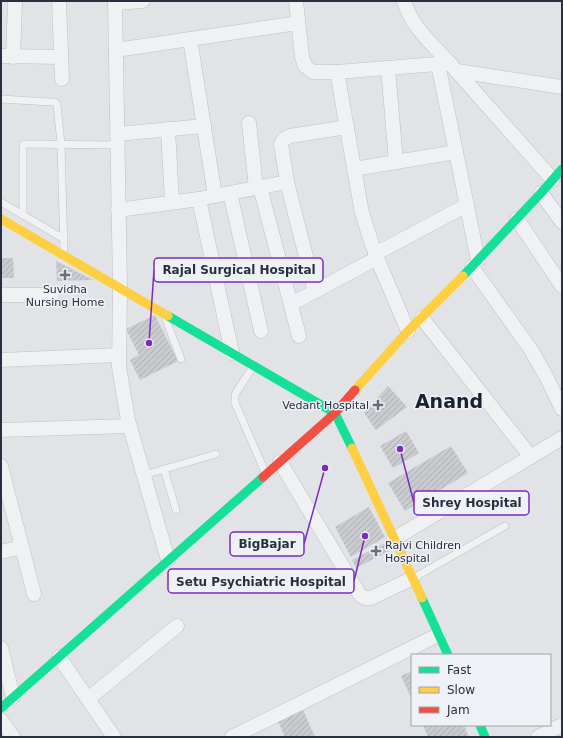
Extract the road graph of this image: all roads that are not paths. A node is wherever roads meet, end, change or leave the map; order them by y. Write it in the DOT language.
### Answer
graph roads {
  1 [pos="15,1"];
  2 [pos="59,1"];
  3 [pos="143,1"];
  4 [pos="296,1"];
  5 [pos="404,1"];
  6 [pos="115,2"];
  7 [pos="298,23"];
  8 [pos="190,39"];
  9 [pos="116,50"];
  10 [pos="7,56"];
  11 [pos="62,57"];
  12 [pos="448,66"];
  13 [pos="388,68"];
  14 [pos="338,72"];
  15 [pos="62,79"];
  16 [pos="562,87"];
  17 [pos="1,99"];
  18 [pos="249,123"];
  19 [pos="204,126"];
  20 [pos="347,128"];
  21 [pos="168,129"];
  22 [pos="117,139"];
  23 [pos="61,144"];
  24 [pos="456,152"];
  25 [pos="396,162"];
  26 [pos="354,169"];
  27 [pos="562,169"];
  28 [pos="553,180"];
  29 [pos="288,182"];
  30 [pos="258,187"];
  31 [pos="230,193"];
  32 [pos="542,193"];
  33 [pos="215,196"];
  34 [pos="199,199"];
  35 [pos="1,202"];
  36 [pos="172,202"];
  37 [pos="467,205"];
  38 [pos="118,210"];
  39 [pos="23,215"];
  40 [pos="1,219"];
  41 [pos="517,219"];
  42 [pos="562,222"];
  43 [pos="64,239"];
  44 [pos="64,256"];
  45 [pos="376,256"];
  46 [pos="475,264"];
  47 [pos="562,286"];
  48 [pos="120,288"];
  49 [pos="315,292"];
  50 [pos="1,294"];
  51 [pos="52,295"];
  52 [pos="291,304"];
  53 [pos="164,313"];
  54 [pos="422,318"];
  55 [pos="261,331"];
  56 [pos="408,331"];
  57 [pos="299,336"];
  58 [pos="232,353"];
  59 [pos="119,355"];
  60 [pos="181,359"];
  61 [pos="1,360"];
  62 [pos="254,366"];
  63 [pos="562,409"];
  64 [pos="335,413"];
  65 [pos="129,426"];
  66 [pos="1,430"];
  67 [pos="562,438"];
  68 [pos="216,454"];
  69 [pos="531,457"];
  70 [pos="280,462"];
  71 [pos="1,466"];
  72 [pos="164,469"];
  73 [pos="266,474"];
  74 [pos="144,475"];
  75 [pos="176,510"];
  76 [pos="505,526"];
  77 [pos="394,539"];
  78 [pos="22,547"];
  79 [pos="1,552"];
  80 [pos="168,560"];
  81 [pos="413,578"];
  82 [pos="34,594"];
  83 [pos="177,626"];
  84 [pos="438,635"];
  85 [pos="1,648"];
  86 [pos="448,654"];
  87 [pos="59,656"];
  88 [pos="13,697"];
  89 [pos="88,699"];
  90 [pos="1,708"];
  91 [pos="1,720"];
  92 [pos="562,725"];
  93 [pos="480,726"];
  94 [pos="13,737"];
  95 [pos="114,737"];
  96 [pos="232,737"];
  97 [pos="485,737"];
  98 [pos="538,737"];
  1 -- 10 [label="street"];
  2 -- 11 [label="street"];
  3 -- 6 [label="street"];
  4 -- 7 [label="street"];
  5 -- 12 [label="street"];
  6 -- 9 [label="street"];
  7 -- 8 [label="street"];
  7 -- 14 [label="street"];
  8 -- 9 [label="street"];
  8 -- 19 [label="street"];
  9 -- 22 [label="street"];
  10 -- 11 [label="street"];
  11 -- 15 [label="street"];
  12 -- 13 [label="street"];
  12 -- 16 [label="street"];
  12 -- 24 [label="street"];
  12 -- 28 [label="street"];
  13 -- 14 [label="street"];
  13 -- 25 [label="street"];
  14 -- 20 [label="street"];
  17 -- 23 [label="lane"];
  18 -- 30 [label="street"];
  19 -- 21 [label="street"];
  19 -- 33 [label="street"];
  20 -- 26 [label="street"];
  20 -- 29 [label="street"];
  21 -- 22 [label="street"];
  21 -- 36 [label="street"];
  22 -- 23 [label="lane"];
  22 -- 38 [label="street"];
  23 -- 39 [label="lane"];
  23 -- 43 [label="lane"];
  24 -- 25 [label="street"];
  24 -- 37 [label="street"];
  25 -- 26 [label="street"];
  26 -- 45 [label="street"];
  27 -- 28 [label="street"];
  28 -- 32 [label="street"];
  29 -- 30 [label="street"];
  29 -- 49 [label="street"];
  30 -- 31 [label="street"];
  30 -- 52 [label="street"];
  31 -- 33 [label="street"];
  31 -- 55 [label="street"];
  32 -- 41 [label="street"];
  32 -- 42 [label="street"];
  33 -- 34 [label="street"];
  34 -- 36 [label="street"];
  34 -- 58 [label="street"];
  35 -- 39 [label="lane"];
  36 -- 38 [label="street"];
  37 -- 45 [label="street"];
  37 -- 46 [label="street"];
  38 -- 48 [label="street"];
  39 -- 43 [label="lane"];
  40 -- 44 [label="street"];
  41 -- 46 [label="street"];
  41 -- 47 [label="street"];
  43 -- 44 [label="lane"];
  44 -- 48 [label="street"];
  45 -- 49 [label="street"];
  45 -- 56 [label="street"];
  46 -- 54 [label="street"];
  46 -- 63 [label="street"];
  48 -- 53 [label="street"];
  48 -- 59 [label="street"];
  49 -- 52 [label="street"];
  50 -- 51 [label="street"];
  52 -- 57 [label="street"];
  53 -- 58 [label="street"];
  53 -- 60 [label="lane"];
  54 -- 56 [label="street"];
  54 -- 69 [label="street"];
  56 -- 64 [label="street"];
  58 -- 62 [label="street"];
  59 -- 61 [label="street"];
  59 -- 65 [label="street"];
  62 -- 64 [label="street"];
  62 -- 73 [label="lane"];
  64 -- 70 [label="street"];
  64 -- 77 [label="street"];
  65 -- 66 [label="street"];
  65 -- 74 [label="street"];
  67 -- 69 [label="street"];
  68 -- 72 [label="lane"];
  69 -- 77 [label="street"];
  70 -- 73 [label="street"];
  70 -- 81 [label="street"];
  71 -- 78 [label="street"];
  72 -- 74 [label="lane"];
  72 -- 75 [label="lane"];
  73 -- 80 [label="street"];
  74 -- 80 [label="street"];
  76 -- 81 [label="lane"];
  77 -- 81 [label="street"];
  78 -- 79 [label="street"];
  78 -- 82 [label="street"];
  80 -- 87 [label="street"];
  81 -- 84 [label="street"];
  83 -- 89 [label="street"];
  84 -- 86 [label="street"];
  84 -- 96 [label="street"];
  85 -- 88 [label="street"];
  87 -- 88 [label="street"];
  87 -- 89 [label="street"];
  88 -- 90 [label="street"];
  89 -- 95 [label="street"];
  91 -- 94 [label="street"];
  92 -- 98 [label="street"];
  93 -- 97 [label="street"];
}
